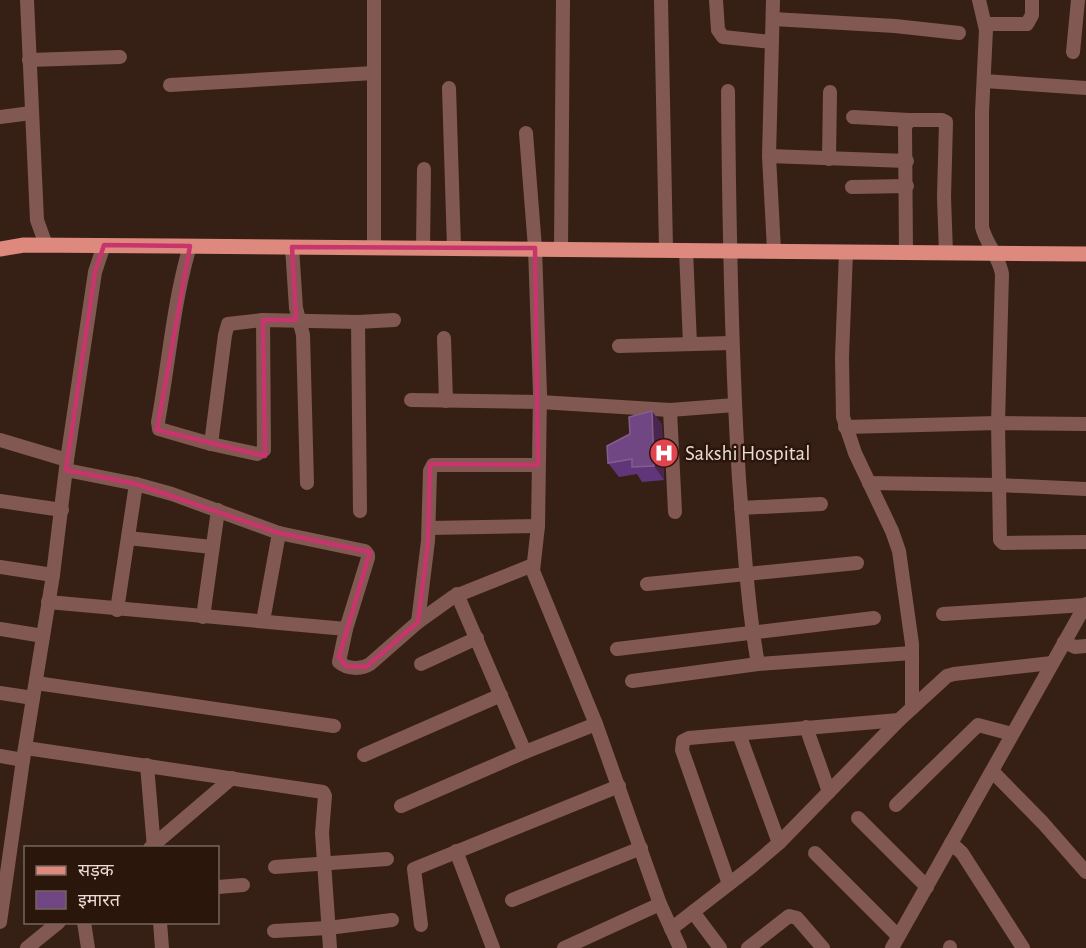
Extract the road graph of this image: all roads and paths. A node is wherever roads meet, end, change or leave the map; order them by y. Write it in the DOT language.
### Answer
graph roads {
  1 [pos="27,0"];
  2 [pos="374,0"];
  3 [pos="563,0"];
  4 [pos="662,0"];
  5 [pos="716,0"];
  6 [pos="773,0"];
  7 [pos="979,0"];
  8 [pos="1032,0"];
  9 [pos="1081,9"];
  10 [pos="773,19"];
  11 [pos="985,24"];
  12 [pos="959,33"];
  13 [pos="772,42"];
  14 [pos="1072,52"];
  15 [pos="120,57"];
  16 [pos="29,60"];
  17 [pos="374,74"];
  18 [pos="984,81"];
  19 [pos="170,85"];
  20 [pos="449,88"];
  21 [pos="1086,88"];
  22 [pos="728,92"];
  23 [pos="830,92"];
  24 [pos="32,113"];
  25 [pos="0,117"];
  26 [pos="853,117"];
  27 [pos="909,120"];
  28 [pos="526,133"];
  29 [pos="769,156"];
  30 [pos="829,159"];
  31 [pos="907,161"];
  32 [pos="424,169"];
  33 [pos="907,186"];
  34 [pos="852,187"];
  35 [pos="0,241"];
  36 [pos="24,245"];
  37 [pos="46,245"];
  38 [pos="104,245"];
  39 [pos="190,246"];
  40 [pos="292,248"];
  41 [pos="374,248"];
  42 [pos="423,248"];
  43 [pos="454,248"];
  44 [pos="534,248"];
  45 [pos="561,248"];
  46 [pos="0,249"];
  47 [pos="666,249"];
  48 [pos="686,250"];
  49 [pos="774,250"];
  50 [pos="729,251"];
  51 [pos="846,252"];
  52 [pos="906,253"];
  53 [pos="946,253"];
  54 [pos="996,253"];
  55 [pos="1086,254"];
  56 [pos="263,320"];
  57 [pos="298,320"];
  58 [pos="394,320"];
  59 [pos="358,322"];
  60 [pos="444,338"];
  61 [pos="732,343"];
  62 [pos="690,344"];
  63 [pos="620,346"];
  64 [pos="411,400"];
  65 [pos="446,401"];
  66 [pos="540,402"];
  67 [pos="735,405"];
  68 [pos="670,410"];
  69 [pos="998,423"];
  70 [pos="1086,424"];
  71 [pos="845,427"];
  72 [pos="0,440"];
  73 [pos="211,444"];
  74 [pos="66,465"];
  75 [pos="538,465"];
  76 [pos="307,483"];
  77 [pos="869,483"];
  78 [pos="136,484"];
  79 [pos="999,485"];
  80 [pos="1086,489"];
  81 [pos="0,501"];
  82 [pos="821,504"];
  83 [pos="741,508"];
  84 [pos="62,510"];
  85 [pos="218,510"];
  86 [pos="360,511"];
  87 [pos="675,512"];
  88 [pos="538,526"];
  89 [pos="429,528"];
  90 [pos="279,533"];
  91 [pos="128,538"];
  92 [pos="1086,542"];
  93 [pos="212,547"];
  94 [pos="857,563"];
  95 [pos="533,566"];
  96 [pos="0,567"];
  97 [pos="746,573"];
  98 [pos="53,575"];
  99 [pos="647,584"];
  100 [pos="458,594"];
  101 [pos="48,602"];
  102 [pos="1086,604"];
  103 [pos="117,610"];
  104 [pos="943,615"];
  105 [pos="204,617"];
  106 [pos="874,618"];
  107 [pos="263,621"];
  108 [pos="418,622"];
  109 [pos="0,629"];
  110 [pos="346,629"];
  111 [pos="753,632"];
  112 [pos="43,636"];
  113 [pos="477,638"];
  114 [pos="1073,645"];
  115 [pos="617,649"];
  116 [pos="912,653"];
  117 [pos="1052,663"];
  118 [pos="421,664"];
  119 [pos="758,664"];
  120 [pos="632,681"];
  121 [pos="36,683"];
  122 [pos="0,693"];
  123 [pos="501,695"];
  124 [pos="33,698"];
  125 [pos="912,708"];
  126 [pos="899,720"];
  127 [pos="596,724"];
  128 [pos="334,726"];
  129 [pos="806,727"];
  130 [pos="739,734"];
  131 [pos="1012,734"];
  132 [pos="525,752"];
  133 [pos="24,754"];
  134 [pos="364,755"];
  135 [pos="0,756"];
  136 [pos="147,765"];
  137 [pos="995,774"];
  138 [pos="232,778"];
  139 [pos="619,786"];
  140 [pos="829,792"];
  141 [pos="896,805"];
  142 [pos="401,806"];
  143 [pos="858,818"];
  144 [pos="778,843"];
  145 [pos="152,846"];
  146 [pos="955,846"];
  147 [pos="641,848"];
  148 [pos="456,851"];
  149 [pos="815,853"];
  150 [pos="387,859"];
  151 [pos="323,864"];
  152 [pos="275,867"];
  153 [pos="1086,872"];
  154 [pos="729,884"];
  155 [pos="243,885"];
  156 [pos="927,886"];
  157 [pos="219,887"];
  158 [pos="512,900"];
  159 [pos="660,904"];
  160 [pos="693,912"];
  161 [pos="392,920"];
  162 [pos="0,922"];
  163 [pos="57,924"];
  164 [pos="84,924"];
  165 [pos="160,924"];
  166 [pos="421,925"];
  167 [pos="328,928"];
  168 [pos="671,929"];
  169 [pos="274,931"];
  170 [pos="895,942"];
  171 [pos="27,948"];
  172 [pos="88,948"];
  173 [pos="162,948"];
  174 [pos="330,948"];
  175 [pos="493,948"];
  176 [pos="564,948"];
  177 [pos="680,948"];
  178 [pos="720,948"];
  179 [pos="748,948"];
  180 [pos="823,948"];
  181 [pos="1023,948"];
  1 -- 16 [label="street"];
  2 -- 17 [label="street"];
  3 -- 45 [label="street"];
  4 -- 47 [label="street"];
  5 -- 13 [label="street"];
  6 -- 10 [label="street"];
  7 -- 11 [label="street"];
  8 -- 11 [label="street"];
  9 -- 14 [label="street"];
  10 -- 12 [label="street"];
  10 -- 13 [label="street"];
  11 -- 18 [label="street"];
  13 -- 29 [label="street"];
  15 -- 16 [label="street"];
  16 -- 24 [label="street"];
  17 -- 19 [label="street"];
  17 -- 41 [label="street"];
  18 -- 21 [label="street"];
  18 -- 54 [label="street"];
  20 -- 43 [label="street"];
  22 -- 50 [label="street"];
  23 -- 30 [label="street"];
  24 -- 25 [label="street"];
  24 -- 37 [label="street"];
  26 -- 27 [label="street"];
  27 -- 31 [label="street"];
  27 -- 53 [label="street"];
  28 -- 44 [label="street"];
  29 -- 30 [label="street"];
  29 -- 49 [label="street"];
  30 -- 31 [label="street"];
  31 -- 33 [label="street"];
  32 -- 42 [label="street"];
  33 -- 34 [label="street"];
  33 -- 52 [label="street"];
  35 -- 36 [label="main road"];
  36 -- 37 [label="main road"];
  36 -- 46 [label="main road"];
  37 -- 38 [label="main road"];
  38 -- 39 [label="main road"];
  38 -- 74 [label="street"];
  39 -- 40 [label="main road"];
  39 -- 73 [label="street"];
  40 -- 41 [label="main road"];
  40 -- 57 [label="street"];
  41 -- 42 [label="main road"];
  42 -- 43 [label="main road"];
  43 -- 44 [label="main road"];
  44 -- 45 [label="main road"];
  44 -- 66 [label="street"];
  45 -- 47 [label="main road"];
  47 -- 48 [label="main road"];
  48 -- 50 [label="main road"];
  48 -- 62 [label="street"];
  49 -- 50 [label="main road"];
  49 -- 51 [label="main road"];
  50 -- 61 [label="street"];
  51 -- 52 [label="main road"];
  51 -- 71 [label="street"];
  52 -- 53 [label="main road"];
  53 -- 54 [label="main road"];
  54 -- 55 [label="main road"];
  54 -- 69 [label="street"];
  56 -- 57 [label="street"];
  56 -- 73 [label="street"];
  56 -- 73 [label="street"];
  57 -- 59 [label="street"];
  57 -- 76 [label="street"];
  58 -- 59 [label="street"];
  59 -- 86 [label="street"];
  60 -- 65 [label="street"];
  61 -- 62 [label="street"];
  61 -- 67 [label="street"];
  62 -- 63 [label="street"];
  64 -- 65 [label="street"];
  65 -- 66 [label="street"];
  66 -- 68 [label="street"];
  66 -- 75 [label="street"];
  67 -- 68 [label="street"];
  67 -- 83 [label="street"];
  68 -- 87 [label="street"];
  69 -- 70 [label="street"];
  69 -- 71 [label="street"];
  69 -- 79 [label="street"];
  71 -- 77 [label="street"];
  72 -- 74 [label="street"];
  74 -- 78 [label="street"];
  74 -- 84 [label="street"];
  75 -- 88 [label="street"];
  75 -- 89 [label="street"];
  77 -- 79 [label="street"];
  77 -- 116 [label="street"];
  78 -- 85 [label="street"];
  78 -- 91 [label="street"];
  79 -- 80 [label="street"];
  79 -- 92 [label="street"];
  81 -- 84 [label="street"];
  82 -- 83 [label="street"];
  83 -- 97 [label="street"];
  84 -- 98 [label="street"];
  85 -- 90 [label="street"];
  85 -- 93 [label="street"];
  88 -- 89 [label="street"];
  88 -- 95 [label="street"];
  89 -- 108 [label="street"];
  90 -- 107 [label="street"];
  90 -- 110 [label="street"];
  91 -- 93 [label="street"];
  91 -- 103 [label="street"];
  93 -- 105 [label="street"];
  94 -- 97 [label="street"];
  95 -- 100 [label="street"];
  95 -- 127 [label="street"];
  96 -- 98 [label="street"];
  97 -- 99 [label="street"];
  97 -- 111 [label="street"];
  98 -- 101 [label="street"];
  100 -- 108 [label="street"];
  100 -- 113 [label="street"];
  101 -- 103 [label="street"];
  101 -- 112 [label="street"];
  102 -- 104 [label="street"];
  102 -- 114 [label="street"];
  103 -- 105 [label="street"];
  105 -- 107 [label="street"];
  106 -- 111 [label="street"];
  107 -- 110 [label="street"];
  108 -- 110 [label="street"];
  109 -- 112 [label="street"];
  111 -- 115 [label="street"];
  111 -- 119 [label="street"];
  112 -- 121 [label="street"];
  113 -- 118 [label="street"];
  113 -- 123 [label="street"];
  114 -- 117 [label="street"];
  116 -- 119 [label="street"];
  116 -- 125 [label="street"];
  117 -- 125 [label="street"];
  117 -- 131 [label="street"];
  119 -- 120 [label="street"];
  121 -- 124 [label="street"];
  121 -- 128 [label="street"];
  122 -- 124 [label="street"];
  123 -- 132 [label="street"];
  123 -- 134 [label="street"];
  124 -- 133 [label="street"];
  125 -- 126 [label="street"];
  126 -- 129 [label="street"];
  126 -- 140 [label="street"];
  127 -- 132 [label="street"];
  127 -- 139 [label="street"];
  129 -- 130 [label="street"];
  129 -- 140 [label="street"];
  130 -- 144 [label="street"];
  130 -- 154 [label="street"];
  131 -- 137 [label="street"];
  131 -- 141 [label="street"];
  132 -- 142 [label="street"];
  133 -- 135 [label="street"];
  133 -- 136 [label="street"];
  133 -- 162 [label="street"];
  136 -- 138 [label="street"];
  136 -- 145 [label="street"];
  137 -- 146 [label="street"];
  137 -- 153 [label="street"];
  138 -- 145 [label="street"];
  138 -- 151 [label="street"];
  139 -- 147 [label="street"];
  139 -- 148 [label="street"];
  140 -- 144 [label="street"];
  143 -- 156 [label="street"];
  144 -- 154 [label="street"];
  146 -- 156 [label="street"];
  146 -- 181 [label="street"];
  147 -- 158 [label="street"];
  147 -- 159 [label="street"];
  148 -- 166 [label="street"];
  148 -- 175 [label="street"];
  149 -- 170 [label="street"];
  150 -- 151 [label="street"];
  151 -- 152 [label="street"];
  151 -- 167 [label="street"];
  154 -- 160 [label="street"];
  155 -- 157 [label="street"];
  156 -- 170 [label="street"];
  159 -- 168 [label="street"];
  159 -- 176 [label="street"];
  160 -- 168 [label="street"];
  160 -- 178 [label="street"];
  161 -- 167 [label="street"];
  163 -- 171 [label="street"];
  164 -- 172 [label="street"];
  165 -- 173 [label="street"];
  167 -- 169 [label="street"];
  167 -- 174 [label="street"];
  168 -- 177 [label="street"];
  179 -- 180 [label="street"];
}
